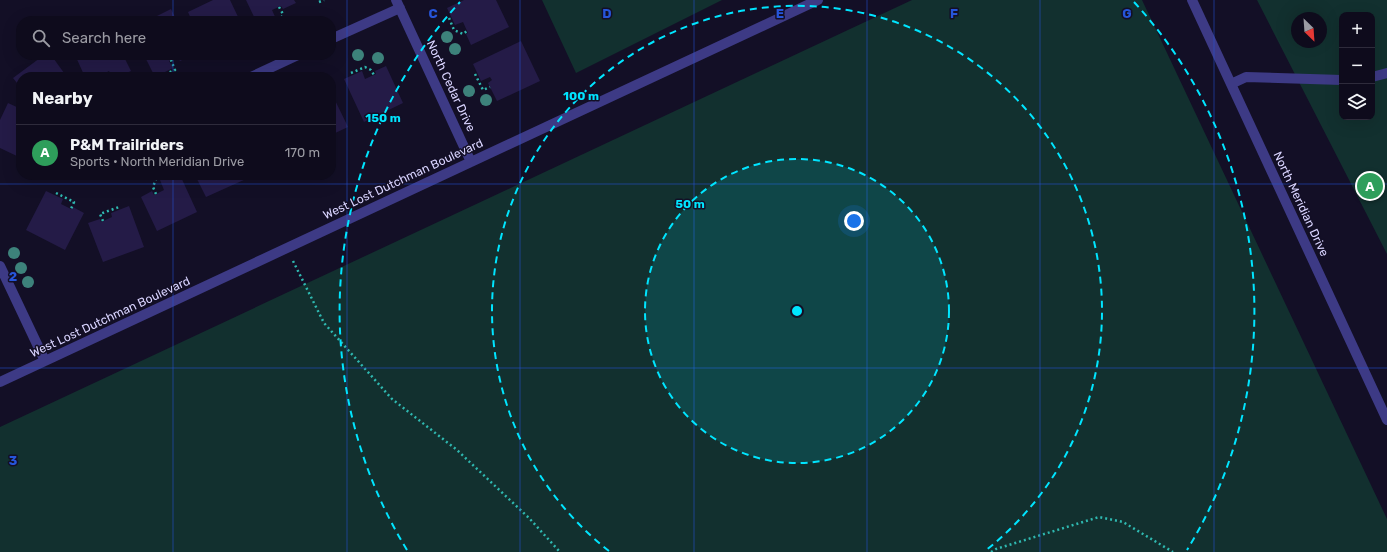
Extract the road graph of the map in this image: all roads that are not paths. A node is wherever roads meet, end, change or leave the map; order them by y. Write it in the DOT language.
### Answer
graph roads {
  1 [pos="818,0"];
  2 [pos="1192,0"];
  3 [pos="398,4"];
  4 [pos="336,36"];
  5 [pos="287,60"];
  6 [pos="262,72"];
  7 [pos="1387,73"];
  8 [pos="1375,75"];
  9 [pos="1339,80"];
  10 [pos="1231,84"];
  11 [pos="471,162"];
  12 [pos="0,266"];
  13 [pos="3,279"];
  14 [pos="45,361"];
  15 [pos="0,382"];
  16 [pos="1387,420"];
  1 -- 11 [label="street, West Lost Dutchman Boulevard"];
  2 -- 10 [label="street, North Meridian Drive"];
  3 -- 4 [label="street"];
  3 -- 11 [label="street, North Cedar Drive"];
  5 -- 6 [label="street"];
  7 -- 8 [label="street"];
  9 -- 10 [label="street"];
  10 -- 16 [label="street, North Meridian Drive"];
  11 -- 14 [label="street, West Lost Dutchman Boulevard"];
  12 -- 13 [label="street"];
  13 -- 14 [label="street"];
  14 -- 15 [label="street, West Lost Dutchman Boulevard"];
}
